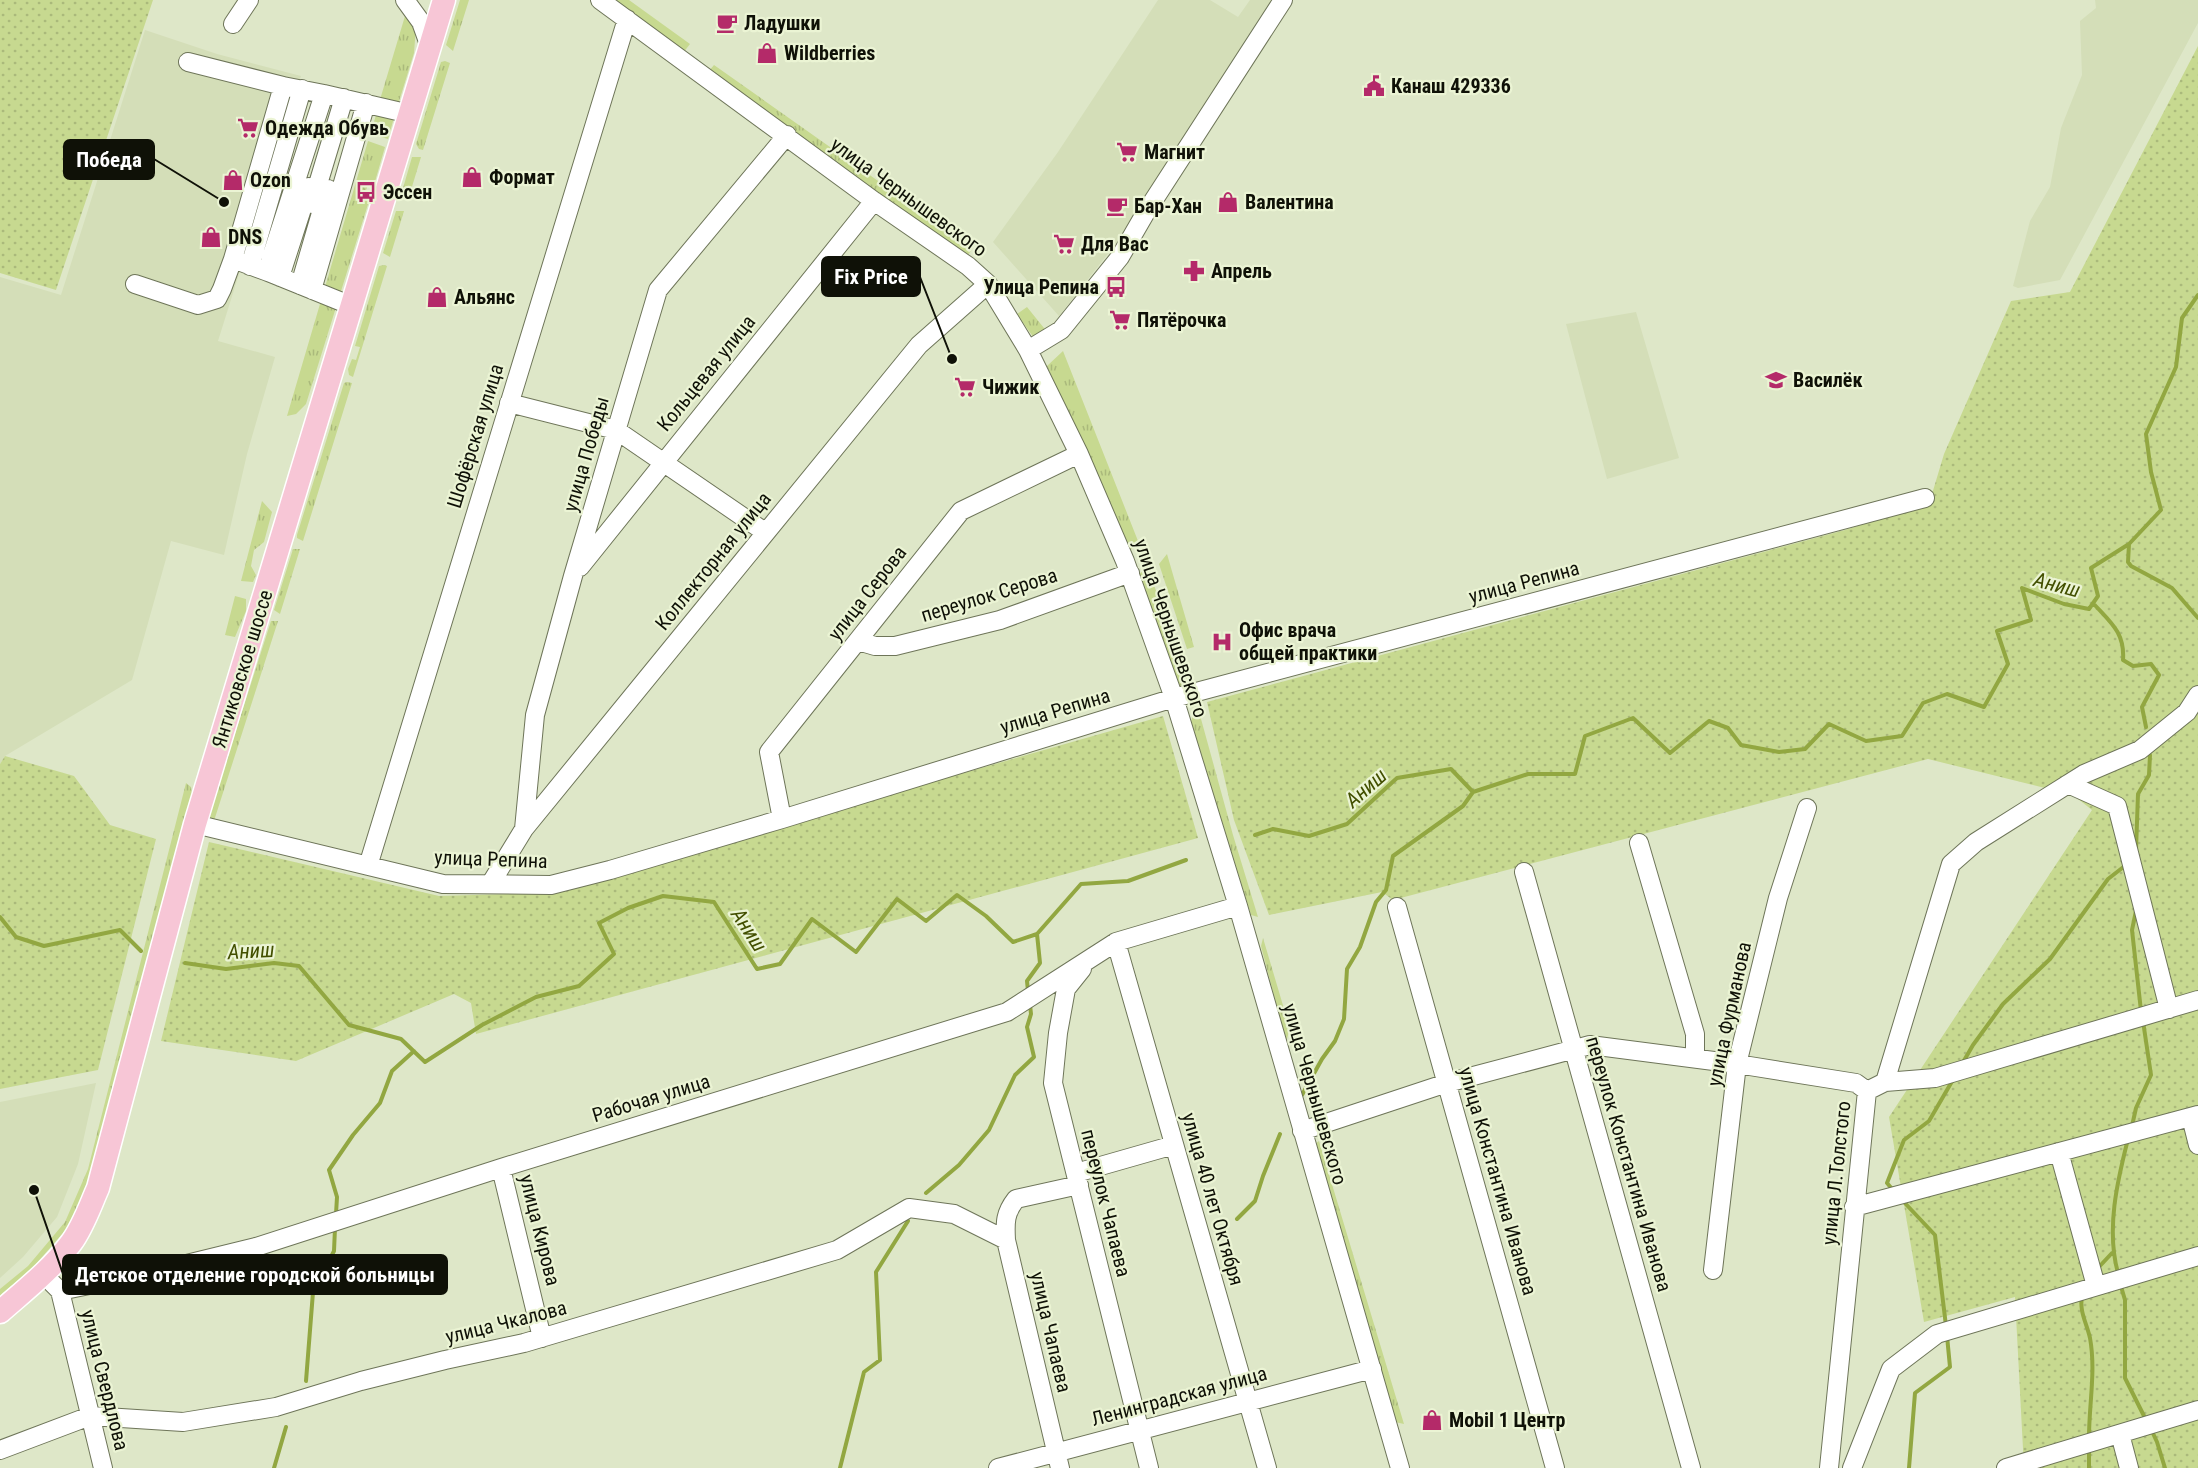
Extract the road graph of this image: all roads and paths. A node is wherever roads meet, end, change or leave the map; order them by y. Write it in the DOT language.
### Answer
graph roads {
  1 [pos="249,0"];
  2 [pos="406,0"];
  3 [pos="444,0"];
  4 [pos="600,0"];
  5 [pos="1283,0"];
  6 [pos="627,19"];
  7 [pos="233,24"];
  8 [pos="430,47"];
  9 [pos="188,62"];
  10 [pos="302,89"];
  11 [pos="410,114"];
  12 [pos="787,135"];
  13 [pos="258,171"];
  14 [pos="323,189"];
  15 [pos="874,201"];
  16 [pos="250,266"];
  17 [pos="135,284"];
  18 [pos="988,284"];
  19 [pos="352,306"];
  20 [pos="1028,350"];
  21 [pos="509,403"];
  22 [pos="616,430"];
  23 [pos="1079,454"];
  24 [pos="664,461"];
  25 [pos="1925,498"];
  26 [pos="765,532"];
  27 [pos="1130,573"];
  28 [pos="573,576"];
  29 [pos="858,641"];
  30 [pos="2198,695"];
  31 [pos="1174,698"];
  32 [pos="2192,718"];
  33 [pos="2068,784"];
  34 [pos="1807,808"];
  35 [pos="783,819"];
  36 [pos="195,824"];
  37 [pos="524,829"];
  38 [pos="1639,843"];
  39 [pos="368,866"];
  40 [pos="1524,872"];
  41 [pos="491,883"];
  42 [pos="1238,906"];
  43 [pos="1397,907"];
  44 [pos="1116,942"];
  45 [pos="1093,955"];
  46 [pos="2198,1000"];
  47 [pos="2169,1009"];
  48 [pos="1574,1049"];
  49 [pos="1695,1058"];
  50 [pos="1737,1064"];
  51 [pos="1885,1082"];
  52 [pos="1447,1083"];
  53 [pos="1867,1091"];
  54 [pos="2194,1115"];
  55 [pos="1302,1131"];
  56 [pos="1174,1145"];
  57 [pos="2198,1145"];
  58 [pos="2059,1152"];
  59 [pos="501,1168"];
  60 [pos="1077,1179"];
  61 [pos="1854,1207"];
  62 [pos="1006,1240"];
  63 [pos="2198,1256"];
  64 [pos="1713,1270"];
  65 [pos="44,1274"];
  66 [pos="2096,1286"];
  67 [pos="60,1292"];
  68 [pos="0,1312"];
  69 [pos="542,1338"];
  70 [pos="1372,1369"];
  71 [pos="1247,1401"];
  72 [pos="2198,1410"];
  73 [pos="90,1416"];
  74 [pos="1139,1430"];
  75 [pos="2120,1434"];
  76 [pos="0,1450"];
  77 [pos="1058,1460"];
  78 [pos="2014,1467"];
  79 [pos="103,1468"];
  80 [pos="998,1468"];
  81 [pos="1149,1468"];
  82 [pos="1267,1468"];
  83 [pos="1400,1468"];
  84 [pos="1555,1468"];
  85 [pos="1691,1468"];
  86 [pos="1828,1468"];
  87 [pos="1852,1468"];
  88 [pos="2128,1468"];
  1 -- 7 [label="street"];
  2 -- 3 [label="street"];
  2 -- 8 [label="street"];
  3 -- 8 [label="main road, Янтиковское шоссе"];
  4 -- 6 [label="street, улица Чернышевского"];
  5 -- 20 [label="street"];
  6 -- 12 [label="street, улица Чернышевского"];
  6 -- 21 [label="street, Шофёрская улица"];
  8 -- 11 [label="main road, Янтиковское шоссе"];
  9 -- 13 [label="street"];
  10 -- 13 [label="street"];
  10 -- 14 [label="street"];
  10 -- 16 [label="street"];
  11 -- 14 [label="street"];
  11 -- 19 [label="main road, Янтиковское шоссе"];
  12 -- 15 [label="street, улица Чернышевского"];
  12 -- 22 [label="street, улица Победы"];
  13 -- 14 [label="street"];
  13 -- 14 [label="street"];
  13 -- 14 [label="street"];
  13 -- 14 [label="street"];
  13 -- 14 [label="street"];
  13 -- 14 [label="street"];
  13 -- 14 [label="street"];
  13 -- 14 [label="street"];
  13 -- 14 [label="street"];
  13 -- 14 [label="street"];
  13 -- 14 [label="street"];
  13 -- 16 [label="street"];
  13 -- 17 [label="street"];
  14 -- 16 [label="street"];
  14 -- 19 [label="street"];
  15 -- 18 [label="street, улица Чернышевского"];
  15 -- 24 [label="street, Кольцевая улица"];
  18 -- 20 [label="street, улица Чернышевского"];
  18 -- 26 [label="street, Коллекторная улица"];
  19 -- 36 [label="main road, Янтиковское шоссе"];
  20 -- 23 [label="street, улица Чернышевского"];
  21 -- 22 [label="street"];
  21 -- 39 [label="street, Шофёрская улица"];
  22 -- 24 [label="street"];
  22 -- 28 [label="street, улица Победы"];
  23 -- 27 [label="street, улица Чернышевского"];
  23 -- 29 [label="street, улица Серова"];
  24 -- 26 [label="street"];
  24 -- 28 [label="street, Кольцевая улица"];
  25 -- 31 [label="street, улица Репина"];
  26 -- 37 [label="street, Коллекторная улица"];
  27 -- 29 [label="street, переулок Серова"];
  27 -- 31 [label="street, улица Чернышевского"];
  28 -- 37 [label="street, улица Победы"];
  29 -- 35 [label="street, улица Серова"];
  30 -- 32 [label="street"];
  31 -- 35 [label="street, улица Репина"];
  31 -- 42 [label="street, улица Чернышевского"];
  32 -- 33 [label="street"];
  33 -- 47 [label="street"];
  33 -- 51 [label="street"];
  34 -- 50 [label="street, улица Фурманова"];
  35 -- 41 [label="street, улица Репина"];
  36 -- 39 [label="street, улица Репина"];
  36 -- 65 [label="main road, Янтиковское шоссе"];
  37 -- 41 [label="street, Коллекторная улица"];
  38 -- 49 [label="street"];
  39 -- 41 [label="street, улица Репина"];
  40 -- 48 [label="street, переулок Константина Иванова"];
  42 -- 44 [label="street, Рабочая улица"];
  42 -- 55 [label="street, улица Чернышевского"];
  43 -- 52 [label="street, улица Константина Иванова"];
  44 -- 45 [label="street, Рабочая улица"];
  44 -- 56 [label="street, улица 40 лет Октября"];
  45 -- 59 [label="street, Рабочая улица"];
  45 -- 60 [label="street, переулок Чапаева"];
  46 -- 47 [label="street"];
  47 -- 51 [label="street"];
  48 -- 49 [label="street"];
  48 -- 52 [label="street"];
  48 -- 85 [label="street, переулок Константина Иванова"];
  49 -- 50 [label="street"];
  50 -- 53 [label="street"];
  50 -- 64 [label="street, улица Фурманова"];
  51 -- 53 [label="street, улица Л.Толстого"];
  52 -- 55 [label="street"];
  52 -- 84 [label="street, улица Константина Иванова"];
  53 -- 61 [label="street, улица Л.Толстого"];
  54 -- 57 [label="street"];
  54 -- 58 [label="street"];
  55 -- 70 [label="street, улица Чернышевского"];
  56 -- 60 [label="street, улица Чапаева"];
  56 -- 71 [label="street, улица 40 лет Октября"];
  58 -- 61 [label="street"];
  58 -- 66 [label="street"];
  59 -- 67 [label="street, Рабочая улица"];
  59 -- 69 [label="street, улица Кирова"];
  60 -- 62 [label="street, улица Чапаева"];
  60 -- 74 [label="street, переулок Чапаева"];
  61 -- 86 [label="street, улица Л.Толстого"];
  62 -- 69 [label="street, улица Чкалова"];
  62 -- 77 [label="street, улица Чапаева"];
  63 -- 66 [label="street"];
  65 -- 67 [label="street, улица Свердлова"];
  65 -- 68 [label="main road, Янтиковское шоссе"];
  66 -- 87 [label="street"];
  67 -- 73 [label="street, улица Свердлова"];
  69 -- 73 [label="street, улица Чкалова"];
  70 -- 71 [label="street, Ленинградская улица"];
  70 -- 83 [label="street, улица Чернышевского"];
  71 -- 74 [label="street, Ленинградская улица"];
  71 -- 82 [label="street, улица 40 лет Октября"];
  72 -- 75 [label="street"];
  73 -- 76 [label="street, улица Чкалова"];
  73 -- 79 [label="street, улица Свердлова"];
  74 -- 77 [label="street, Ленинградская улица"];
  74 -- 81 [label="street, переулок Чапаева"];
  75 -- 78 [label="street"];
  75 -- 88 [label="street"];
  77 -- 80 [label="street, Ленинградская улица"];
}
